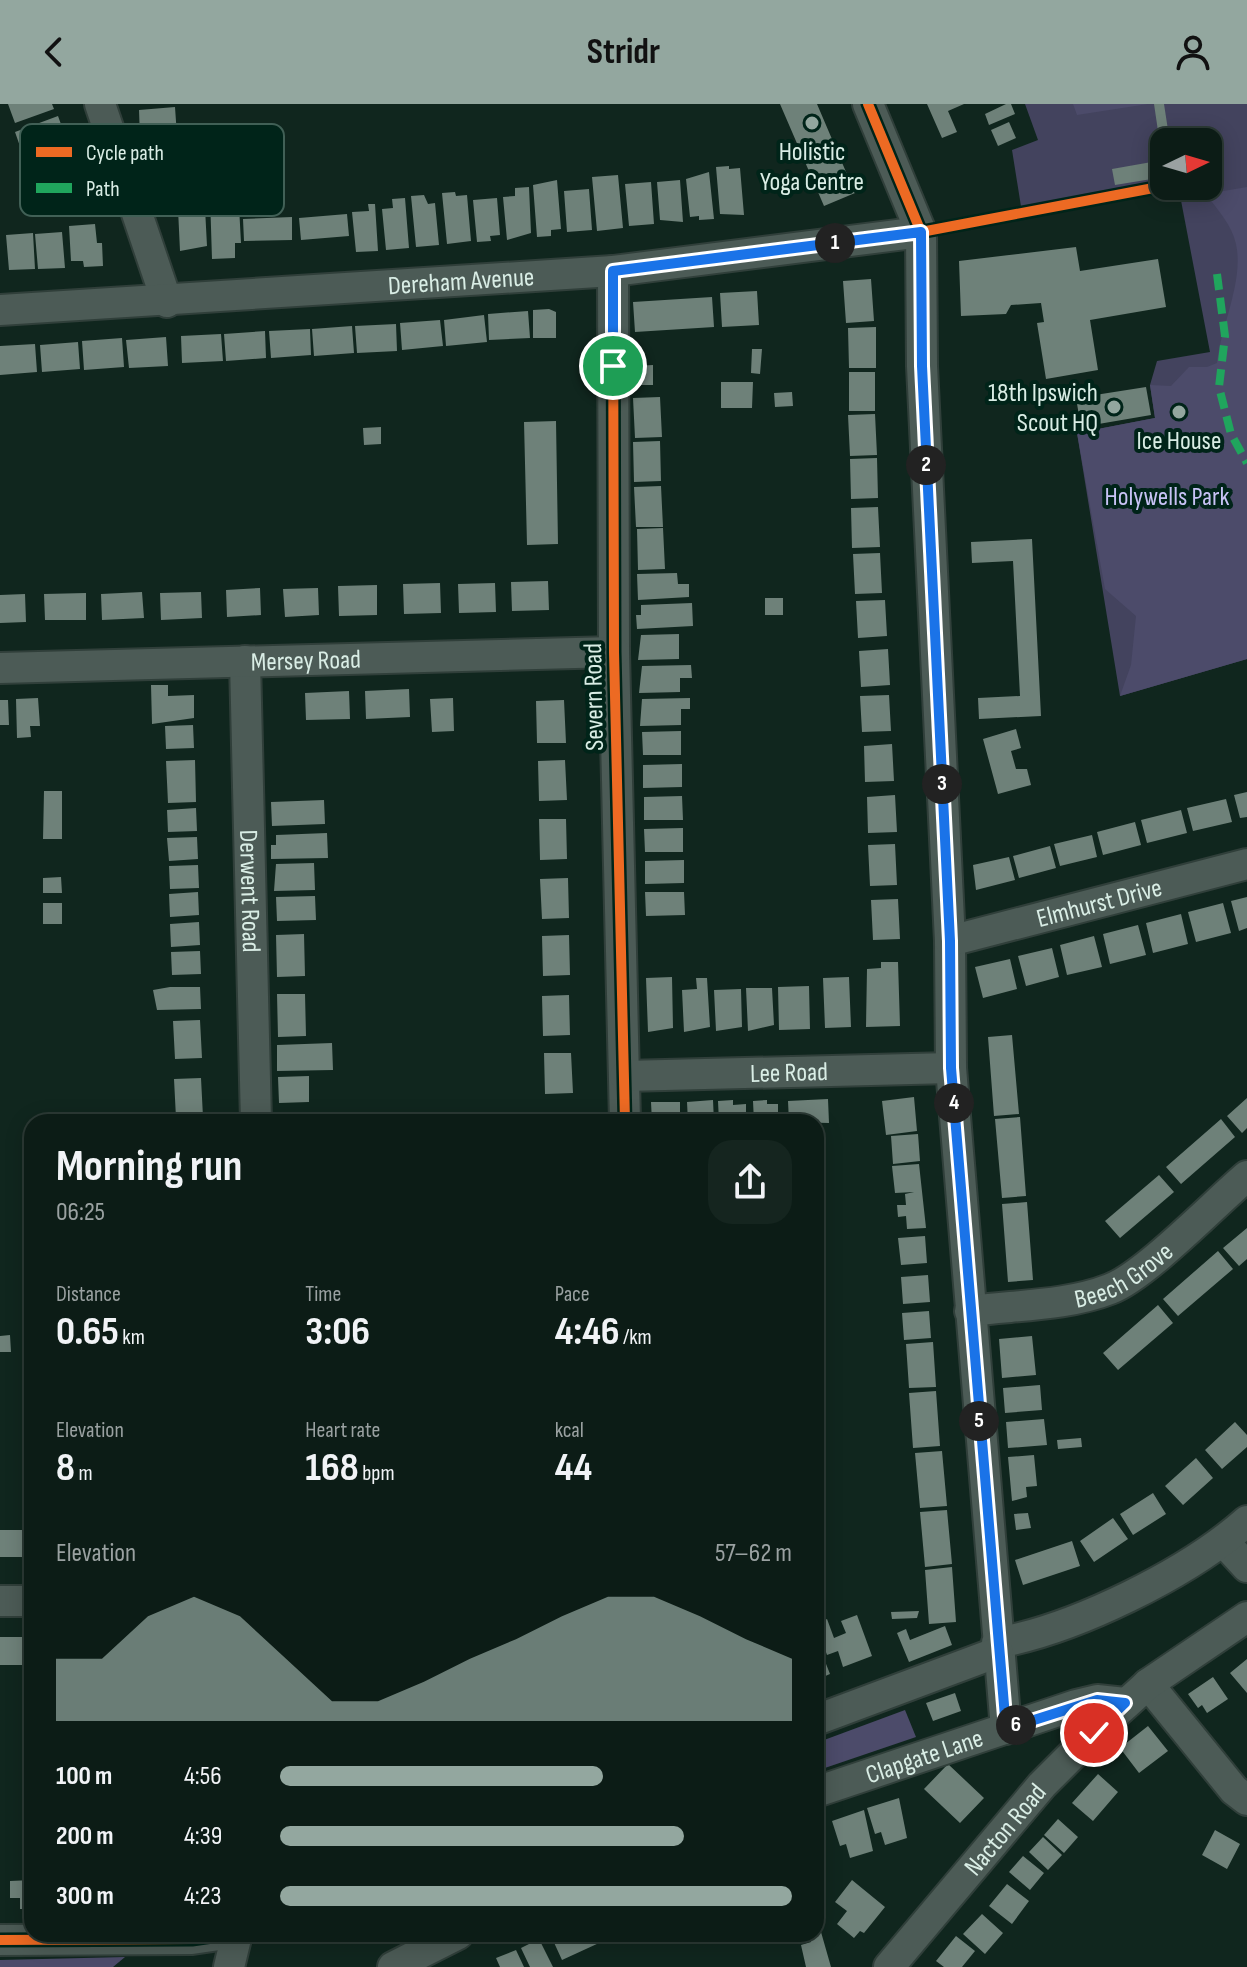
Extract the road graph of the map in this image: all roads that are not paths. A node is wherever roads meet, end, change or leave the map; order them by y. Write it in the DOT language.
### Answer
graph roads {
  1 [pos="100,104"];
  2 [pos="868,104"];
  3 [pos="107,124"];
  4 [pos="138,216"];
  5 [pos="921,232"];
  6 [pos="613,271"];
  7 [pos="167,302"];
  8 [pos="0,310"];
  9 [pos="614,652"];
  10 [pos="245,661"];
  11 [pos="0,668"];
  12 [pos="1247,864"];
  13 [pos="950,941"];
  14 [pos="951,1068"];
  15 [pos="625,1076"];
  16 [pos="256,1114"];
  17 [pos="625,1114"];
  18 [pos="1247,1176"];
  19 [pos="970,1311"];
  20 [pos="1247,1521"];
  21 [pos="1224,1542"];
  22 [pos="1247,1567"];
  23 [pos="0,1601"];
  24 [pos="24,1601"];
  25 [pos="1247,1617"];
  26 [pos="997,1648"];
  27 [pos="1148,1684"];
  28 [pos="1125,1703"];
  29 [pos="824,1717"];
  30 [pos="1006,1729"];
  31 [pos="824,1789"];
  32 [pos="1247,1800"];
  33 [pos="0,1940"];
  34 [pos="24,1940"];
  35 [pos="235,1942"];
  36 [pos="442,1942"];
  37 [pos="229,1967"];
  38 [pos="393,1967"];
  39 [pos="889,1967"];
  1 -- 3 [label="street"];
  2 -- 5 [label="street"];
  4 -- 7 [label="street"];
  5 -- 6 [label="street, Dereham Avenue"];
  5 -- 13 [label="street"];
  6 -- 7 [label="street, Dereham Avenue"];
  6 -- 9 [label="street, Severn Road"];
  7 -- 8 [label="street, Dereham Avenue"];
  9 -- 10 [label="street, Mersey Road"];
  9 -- 15 [label="street, Severn Road"];
  10 -- 11 [label="street, Mersey Road"];
  10 -- 16 [label="street, Derwent Road"];
  12 -- 13 [label="street, Elmhurst Drive"];
  13 -- 14 [label="street"];
  14 -- 15 [label="street, Lee Road"];
  14 -- 19 [label="street"];
  15 -- 17 [label="street, Severn Road"];
  18 -- 19 [label="street, Beech Grove"];
  19 -- 26 [label="street"];
  20 -- 21 [label="street"];
  21 -- 22 [label="street"];
  21 -- 26 [label="street"];
  23 -- 24 [label="street"];
  25 -- 27 [label="street, Nacton Road"];
  26 -- 29 [label="street"];
  26 -- 30 [label="street"];
  27 -- 28 [label="street, Nacton Road"];
  27 -- 32 [label="street"];
  28 -- 30 [label="street, Clapgate Lane"];
  28 -- 39 [label="street, Nacton Road"];
  30 -- 31 [label="street, Clapgate Lane"];
  33 -- 34 [label="street"];
  35 -- 37 [label="street"];
  36 -- 38 [label="street"];
}
